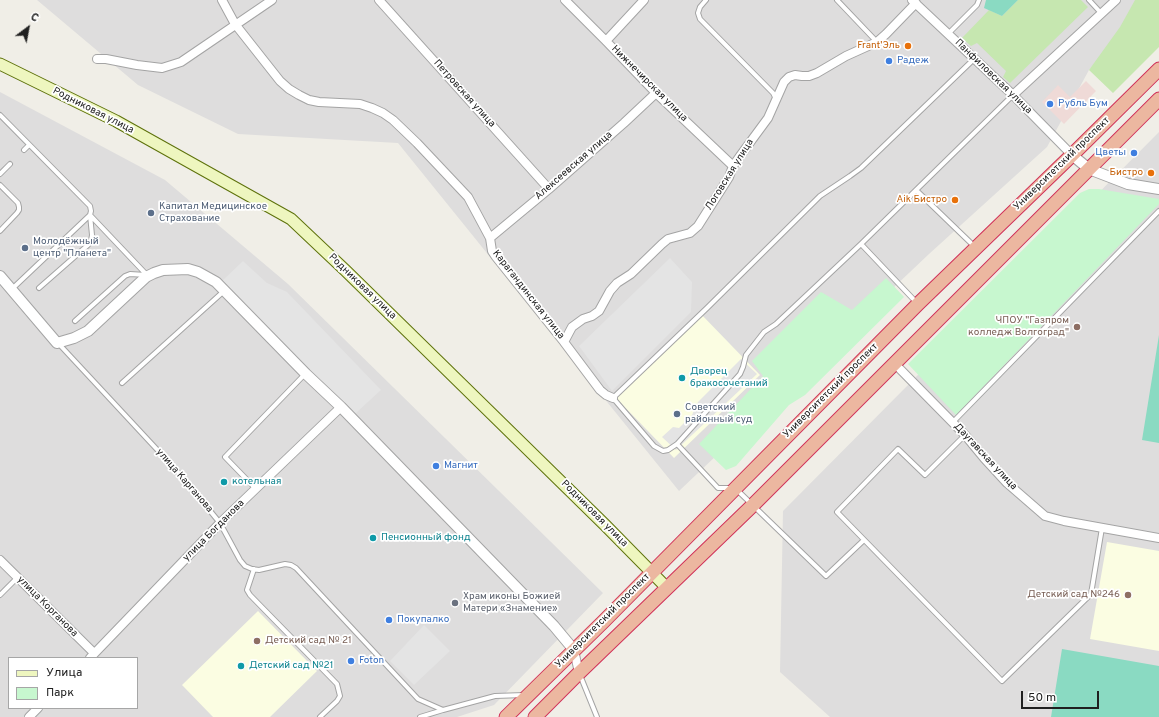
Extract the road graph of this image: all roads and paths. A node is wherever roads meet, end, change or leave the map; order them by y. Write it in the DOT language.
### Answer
graph roads {
  1 [pos="222,0"];
  2 [pos="272,0"];
  3 [pos="378,0"];
  4 [pos="565,0"];
  5 [pos="644,0"];
  6 [pos="706,0"];
  7 [pos="837,0"];
  8 [pos="979,0"];
  9 [pos="1089,0"];
  10 [pos="1116,0"];
  11 [pos="914,2"];
  12 [pos="1101,14"];
  13 [pos="235,24"];
  14 [pos="948,34"];
  15 [pos="606,41"];
  16 [pos="877,42"];
  17 [pos="97,58"];
  18 [pos="974,59"];
  19 [pos="0,64"];
  20 [pos="1159,69"];
  21 [pos="656,93"];
  22 [pos="1013,95"];
  23 [pos="1159,99"];
  24 [pos="776,100"];
  25 [pos="0,115"];
  26 [pos="29,145"];
  27 [pos="24,150"];
  28 [pos="1072,155"];
  29 [pos="10,164"];
  30 [pos="733,166"];
  31 [pos="1089,169"];
  32 [pos="0,174"];
  33 [pos="0,185"];
  34 [pos="549,189"];
  35 [pos="1159,189"];
  36 [pos="916,190"];
  37 [pos="1159,211"];
  38 [pos="90,215"];
  39 [pos="0,230"];
  40 [pos="490,238"];
  41 [pos="861,244"];
  42 [pos="976,248"];
  43 [pos="150,275"];
  44 [pos="0,276"];
  45 [pos="39,288"];
  46 [pos="11,289"];
  47 [pos="225,291"];
  48 [pos="918,304"];
  49 [pos="76,321"];
  50 [pos="564,342"];
  51 [pos="58,343"];
  52 [pos="895,364"];
  53 [pos="306,374"];
  54 [pos="122,383"];
  55 [pos="613,398"];
  56 [pos="341,407"];
  57 [pos="952,422"];
  58 [pos="965,435"];
  59 [pos="677,444"];
  60 [pos="735,488"];
  61 [pos="256,489"];
  62 [pos="753,505"];
  63 [pos="220,523"];
  64 [pos="1102,528"];
  65 [pos="1159,538"];
  66 [pos="864,540"];
  67 [pos="0,560"];
  68 [pos="254,569"];
  69 [pos="652,572"];
  70 [pos="18,577"];
  71 [pos="667,588"];
  72 [pos="0,594"];
  73 [pos="574,650"];
  74 [pos="92,656"];
  75 [pos="579,672"];
  76 [pos="529,694"];
  77 [pos="37,709"];
  78 [pos="443,710"];
  79 [pos="29,717"];
  80 [pos="320,717"];
  81 [pos="420,717"];
  82 [pos="506,717"];
  83 [pos="535,717"];
  84 [pos="596,717"];
  1 -- 13 [label="street, Карагандинская улица"];
  2 -- 13 [label="street"];
  3 -- 34 [label="street, Петровская улица"];
  4 -- 15 [label="street, Нижнечирская улица"];
  5 -- 15 [label="street"];
  6 -- 24 [label="lane"];
  7 -- 16 [label="lane"];
  8 -- 14 [label="lane"];
  9 -- 12 [label="lane"];
  10 -- 12 [label="street"];
  11 -- 14 [label="street, Панфиловская улица"];
  11 -- 16 [label="street, Логовская улица"];
  12 -- 22 [label="street"];
  13 -- 17 [label="street"];
  13 -- 40 [label="street, Карагандинская улица"];
  14 -- 18 [label="street, Панфиловская улица"];
  15 -- 21 [label="street, Нижнечирская улица"];
  16 -- 24 [label="street, Логовская улица"];
  18 -- 22 [label="street, Панфиловская улица"];
  18 -- 55 [label="lane"];
  19 -- 69 [label="main road, Родниковая улица"];
  20 -- 28 [label="highway, Университетский проспект"];
  21 -- 30 [label="street, Нижнечирская улица"];
  21 -- 34 [label="street, Алексеевская улица"];
  22 -- 28 [label="street, Панфиловская улица"];
  22 -- 36 [label="lane"];
  23 -- 31 [label="highway, Университетский проспект"];
  24 -- 30 [label="street, Логовская улица"];
  25 -- 26 [label="lane"];
  26 -- 27 [label="lane"];
  26 -- 38 [label="lane"];
  28 -- 31 [label="street"];
  28 -- 42 [label="highway, Университетский проспект"];
  29 -- 32 [label="lane"];
  30 -- 50 [label="street, Логовская улица"];
  31 -- 35 [label="street"];
  31 -- 52 [label="highway, Университетский проспект"];
  33 -- 39 [label="lane"];
  34 -- 40 [label="street, Алексеевская улица"];
  36 -- 41 [label="lane"];
  36 -- 42 [label="lane"];
  37 -- 57 [label="lane"];
  38 -- 43 [label="lane"];
  38 -- 45 [label="lane"];
  38 -- 46 [label="lane"];
  40 -- 50 [label="street, Карагандинская улица"];
  41 -- 48 [label="lane"];
  41 -- 59 [label="lane"];
  42 -- 48 [label="highway, Университетский проспект"];
  43 -- 47 [label="street"];
  43 -- 49 [label="lane"];
  43 -- 51 [label="street"];
  44 -- 46 [label="street"];
  46 -- 51 [label="street"];
  47 -- 53 [label="street"];
  47 -- 54 [label="lane"];
  48 -- 60 [label="highway, Университетский проспект"];
  50 -- 55 [label="street, Карагандинская улица"];
  51 -- 63 [label="lane, улица Карганова"];
  52 -- 57 [label="street, Даугавская улица"];
  52 -- 62 [label="highway, Университетский проспект"];
  53 -- 56 [label="street"];
  53 -- 61 [label="lane"];
  55 -- 59 [label="lane"];
  56 -- 61 [label="street, улица Богданова"];
  56 -- 73 [label="street"];
  57 -- 58 [label="street, Даугавская улица"];
  58 -- 64 [label="street, Даугавская улица"];
  58 -- 66 [label="lane"];
  59 -- 60 [label="lane"];
  60 -- 62 [label="lane"];
  60 -- 69 [label="highway, Университетский проспект"];
  61 -- 63 [label="street, улица Богданова"];
  62 -- 66 [label="lane"];
  62 -- 71 [label="highway, Университетский проспект"];
  63 -- 68 [label="lane, улица Карганова"];
  63 -- 74 [label="street, улица Богданова"];
  64 -- 65 [label="street, Даугавская улица"];
  64 -- 66 [label="lane"];
  67 -- 70 [label="street, улица Корганова"];
  68 -- 78 [label="lane"];
  68 -- 80 [label="lane"];
  69 -- 71 [label="main road, Родниковая улица"];
  69 -- 73 [label="highway, Университетский проспект"];
  70 -- 72 [label="lane"];
  70 -- 74 [label="street, улица Корганова"];
  71 -- 75 [label="highway, Университетский проспект"];
  73 -- 75 [label="street"];
  73 -- 76 [label="highway, Университетский проспект"];
  75 -- 83 [label="highway, Университетский проспект"];
  75 -- 84 [label="lane"];
  76 -- 78 [label="lane"];
  76 -- 82 [label="highway, Университетский проспект"];
  77 -- 79 [label="street"];
  78 -- 81 [label="lane"];
}
